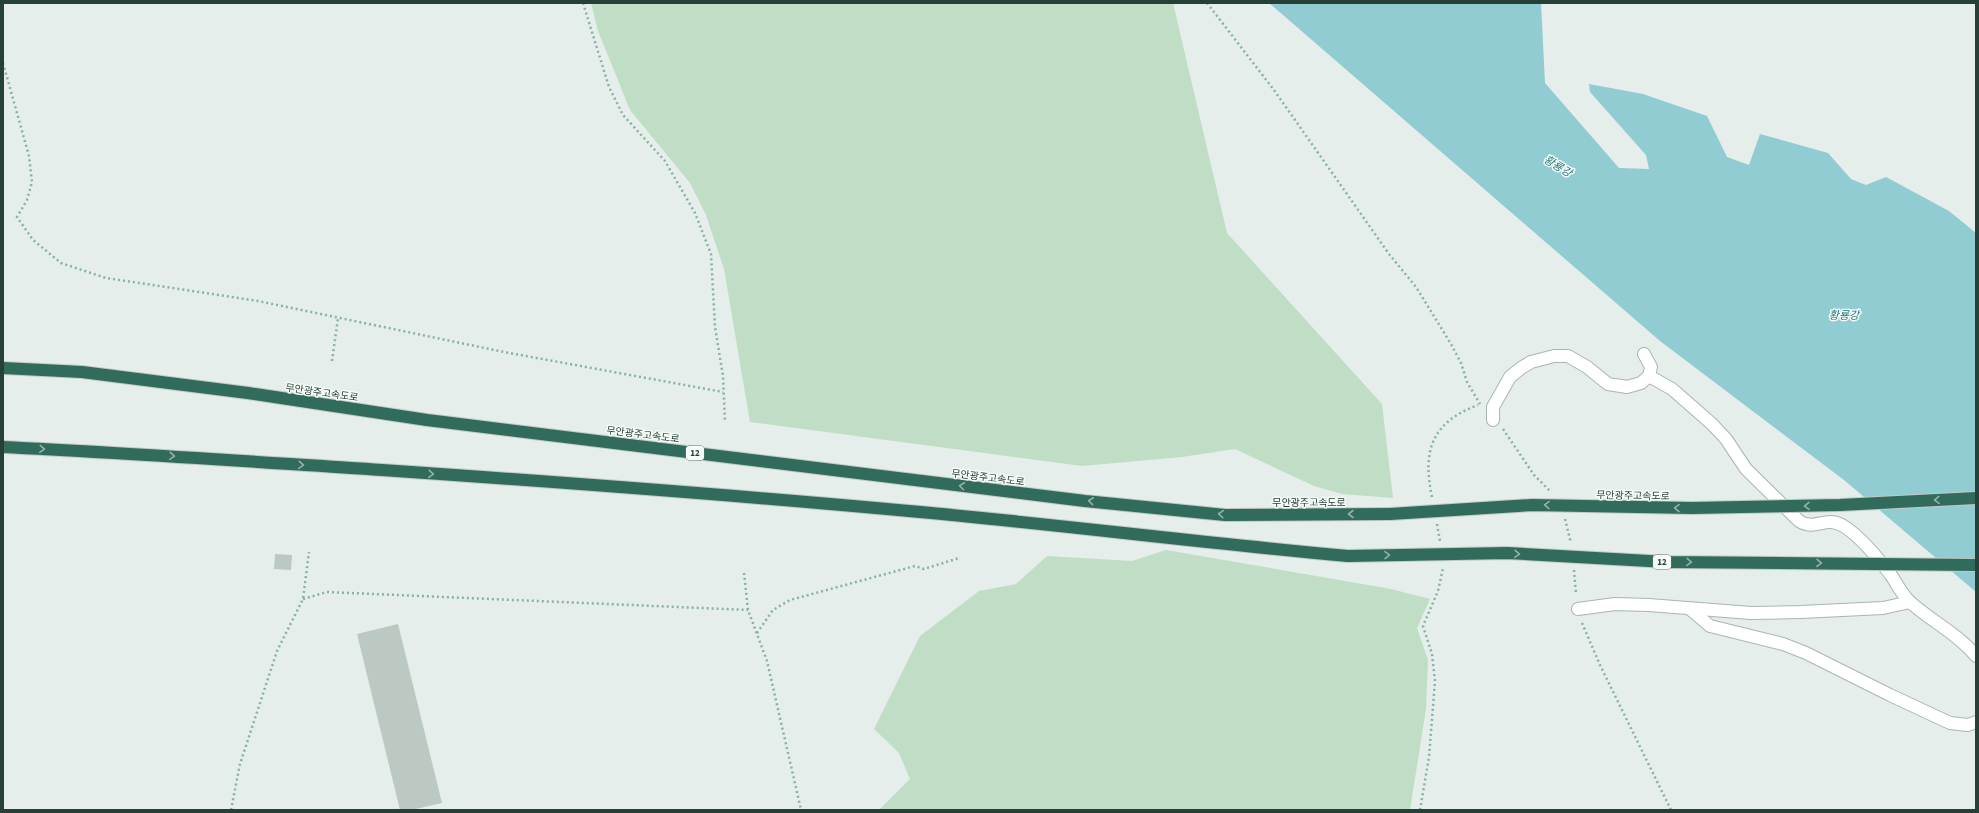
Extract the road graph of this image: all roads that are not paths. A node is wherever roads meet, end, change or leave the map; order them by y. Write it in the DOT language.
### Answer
graph roads {
  1 [pos="1644,354"];
  2 [pos="3,368"];
  3 [pos="1649,376"];
  4 [pos="1493,420"];
  5 [pos="3,447"];
  6 [pos="1976,498"];
  7 [pos="1976,565"];
  8 [pos="1910,602"];
  9 [pos="1578,609"];
  10 [pos="1690,609"];
  11 [pos="1976,656"];
  12 [pos="1976,722"];
  1 -- 3 [label="lane"];
  6 -- 2 [label="highway, 무안광주고속도로 / 12, one-way, bridge"];
  3 -- 4 [label="lane"];
  3 -- 8 [label="lane"];
  5 -- 7 [label="highway, 12, one-way, bridge"];
  8 -- 10 [label="lane"];
  8 -- 11 [label="lane"];
  9 -- 10 [label="lane"];
  10 -- 12 [label="lane"];
}
